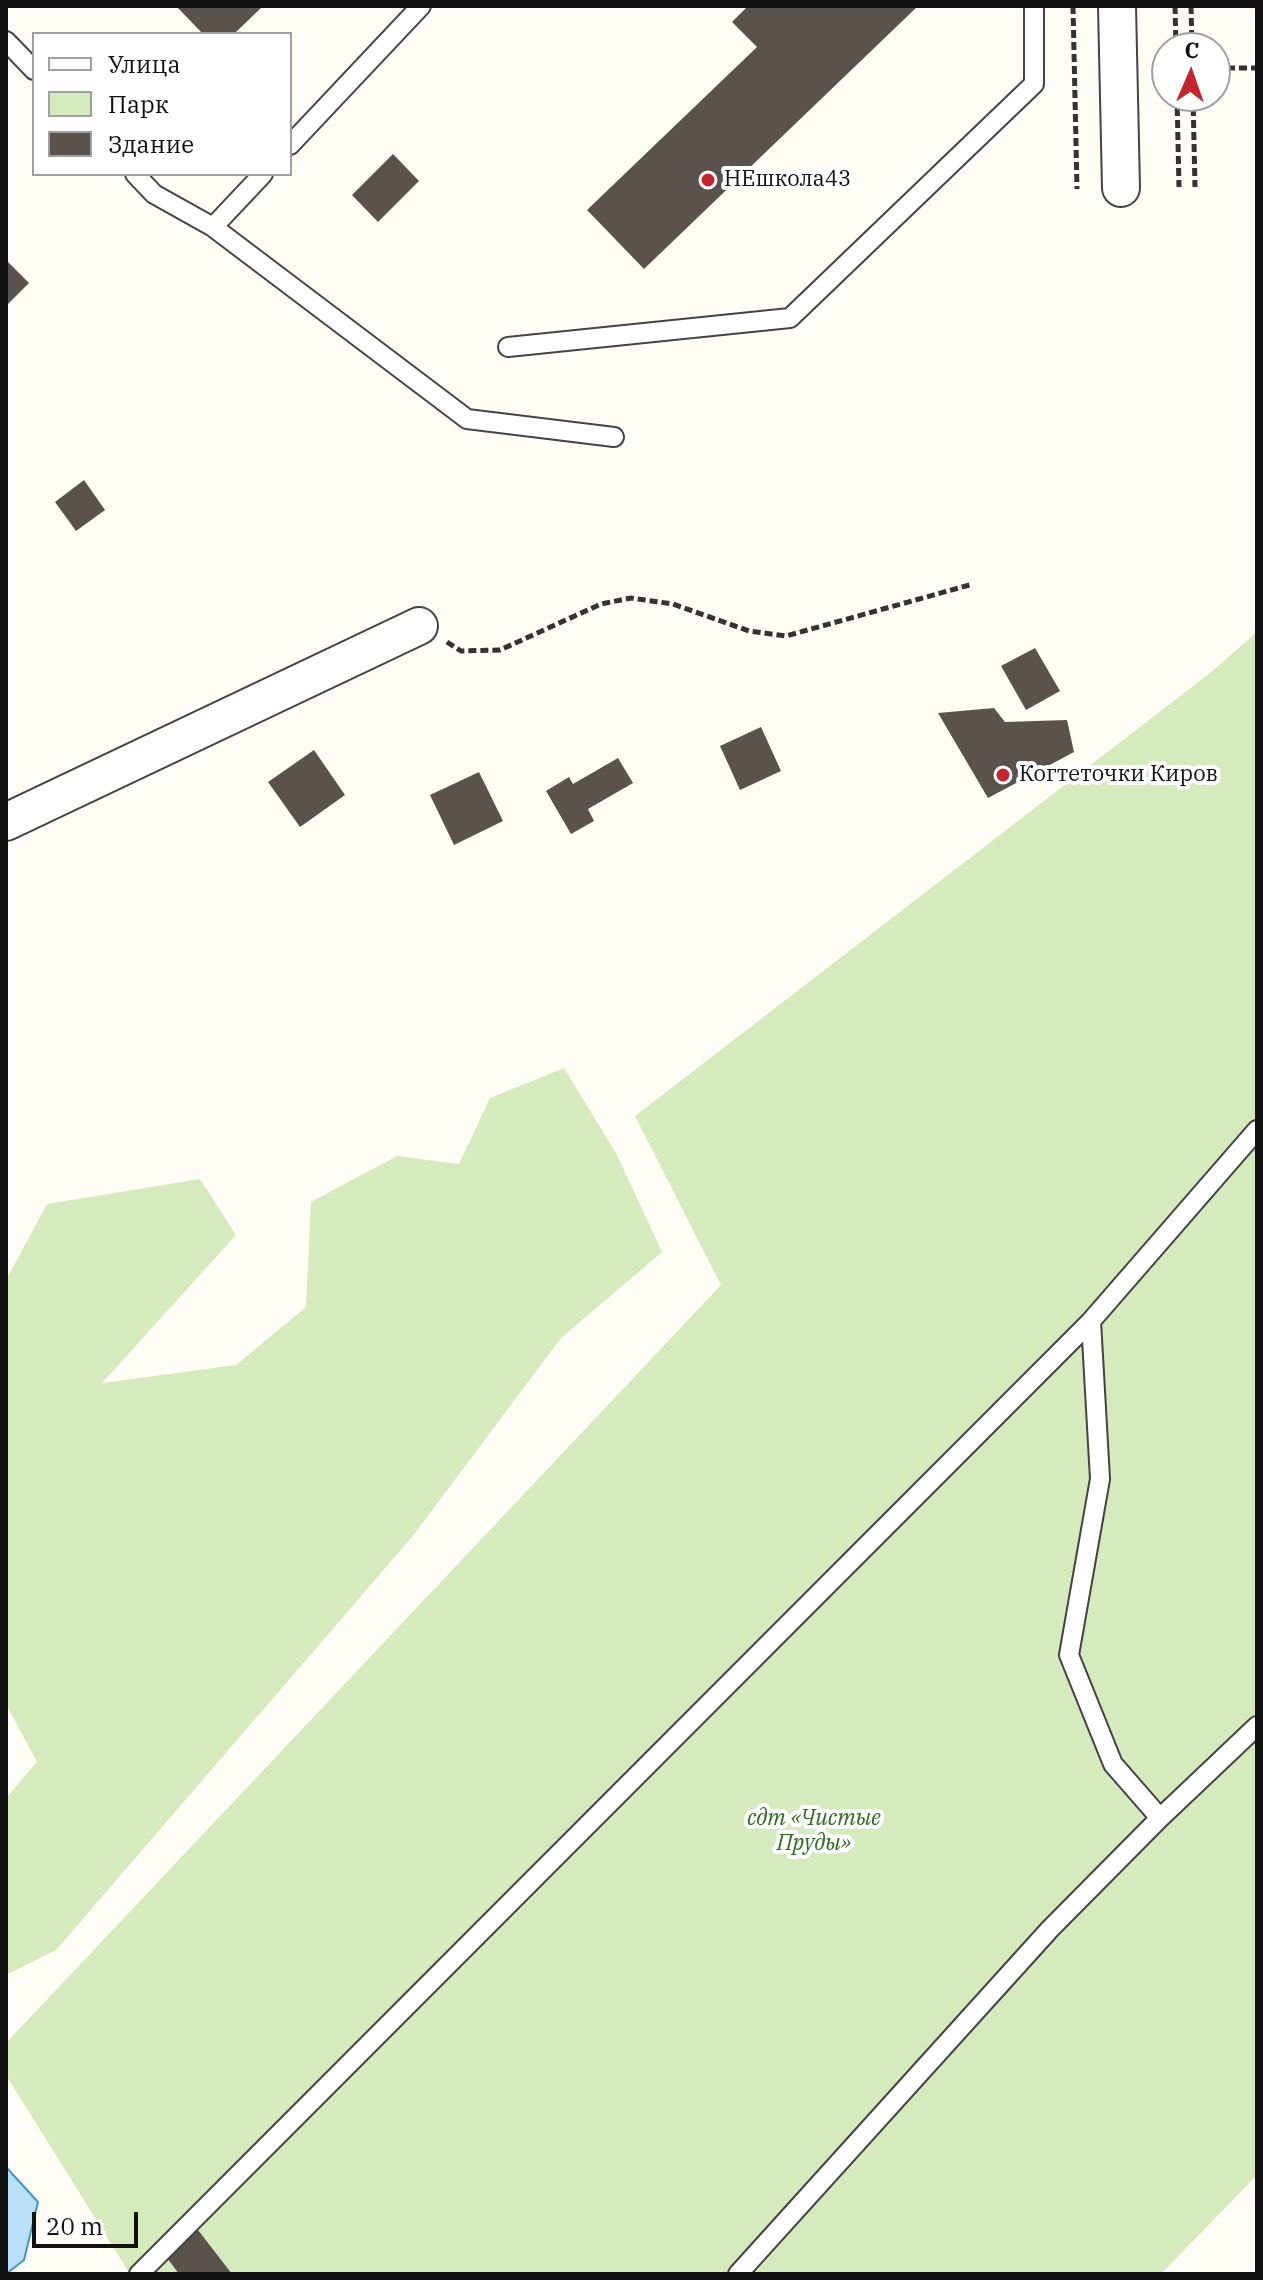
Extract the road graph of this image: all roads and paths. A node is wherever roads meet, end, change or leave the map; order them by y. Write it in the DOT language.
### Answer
graph roads {
  1 [pos="421,6"];
  2 [pos="1034,6"];
  3 [pos="1073,6"];
  4 [pos="1117,6"];
  5 [pos="1175,6"];
  6 [pos="1191,6"];
  7 [pos="1176,32"];
  8 [pos="1192,32"];
  9 [pos="6,41"];
  10 [pos="32,68"];
  11 [pos="1231,68"];
  12 [pos="1257,68"];
  13 [pos="1177,112"];
  14 [pos="1193,112"];
  15 [pos="292,143"];
  16 [pos="137,176"];
  17 [pos="261,176"];
  18 [pos="1179,187"];
  19 [pos="1195,187"];
  20 [pos="1121,188"];
  21 [pos="1077,189"];
  22 [pos="213,227"];
  23 [pos="508,347"];
  24 [pos="614,437"];
  25 [pos="973,584"];
  26 [pos="419,626"];
  27 [pos="6,822"];
  28 [pos="1257,1130"];
  29 [pos="1091,1321"];
  30 [pos="1257,1726"];
  31 [pos="1160,1818"];
  32 [pos="139,2274"];
  33 [pos="738,2274"];
  1 -- 15 [label="lane"];
  2 -- 23 [label="lane"];
  3 -- 21 [label="path"];
  4 -- 20 [label="street"];
  5 -- 7 [label="path"];
  6 -- 8 [label="path"];
  9 -- 10 [label="lane"];
  11 -- 12 [label="path"];
  13 -- 18 [label="path"];
  14 -- 19 [label="path"];
  16 -- 22 [label="lane"];
  17 -- 22 [label="lane"];
  22 -- 24 [label="lane"];
  25 -- 26 [label="path"];
  26 -- 27 [label="street"];
  28 -- 29 [label="lane"];
  29 -- 31 [label="lane"];
  29 -- 32 [label="lane"];
  30 -- 31 [label="lane"];
  31 -- 33 [label="lane"];
}
